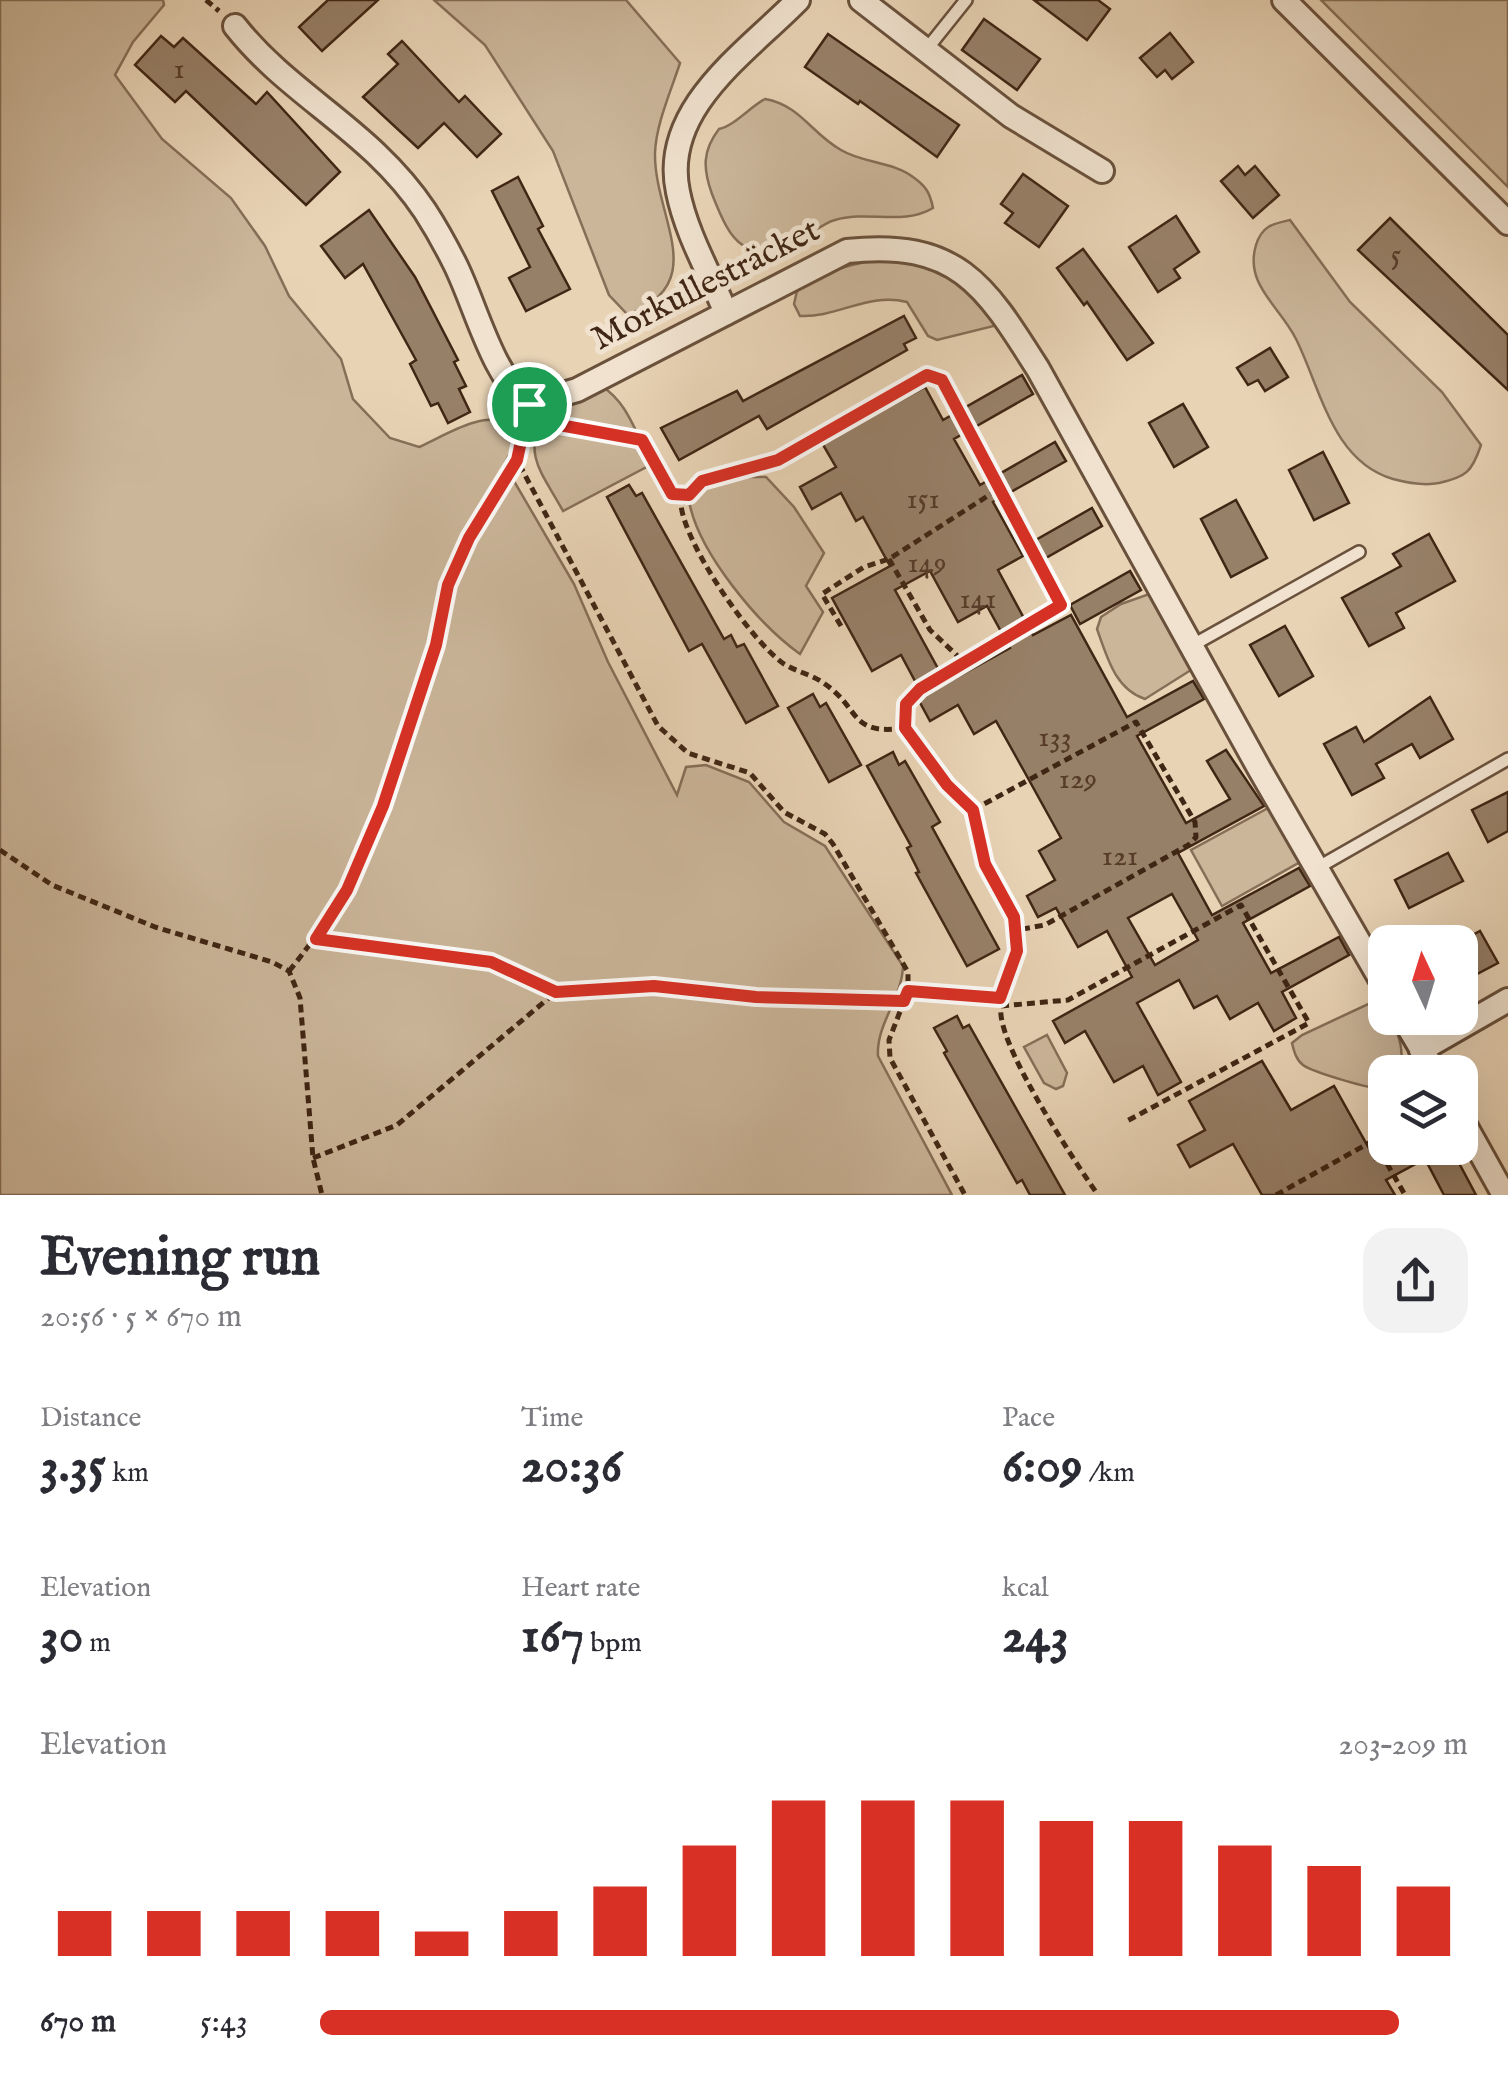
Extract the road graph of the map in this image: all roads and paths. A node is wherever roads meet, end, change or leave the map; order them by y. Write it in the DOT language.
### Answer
graph roads {
  1 [pos="798,0"];
  2 [pos="861,0"];
  3 [pos="966,0"];
  4 [pos="1284,0"];
  5 [pos="235,26"];
  6 [pos="926,50"];
  7 [pos="1102,170"];
  8 [pos="1508,223"];
  9 [pos="726,313"];
  10 [pos="529,404"];
  11 [pos="992,458"];
  12 [pos="517,460"];
  13 [pos="983,461"];
  14 [pos="998,490"];
  15 [pos="689,495"];
  16 [pos="1358,552"];
  17 [pos="889,559"];
  18 [pos="841,626"];
  19 [pos="1193,645"];
  20 [pos="966,664"];
  21 [pos="905,728"];
  22 [pos="1508,759"];
  23 [pos="973,810"];
  24 [pos="0,850"];
  25 [pos="1317,868"];
  26 [pos="1017,930"];
  27 [pos="316,939"];
  28 [pos="1368,956"];
  29 [pos="289,971"];
  30 [pos="908,991"];
  31 [pos="556,992"];
  32 [pos="1508,1000"];
  33 [pos="904,1001"];
  34 [pos="1000,1002"];
  35 [pos="1413,1035"];
  36 [pos="1421,1050"];
  37 [pos="1424,1055"];
  38 [pos="1127,1122"];
  39 [pos="1368,1143"];
  40 [pos="1478,1148"];
  41 [pos="313,1158"];
  42 [pos="1388,1165"];
  43 [pos="322,1195"];
  44 [pos="965,1195"];
  45 [pos="1098,1195"];
  46 [pos="1276,1195"];
  47 [pos="1405,1195"];
  48 [pos="1504,1195"];
  1 -- 9 [label="street"];
  2 -- 6 [label="street"];
  3 -- 6 [label="lane"];
  4 -- 8 [label="street"];
  5 -- 10 [label="street"];
  6 -- 7 [label="street"];
  9 -- 10 [label="street, Morkullesträcket"];
  9 -- 19 [label="street, Morkullesträcket"];
  10 -- 12 [label="path"];
  10 -- 15 [label="path"];
  11 -- 13 [label="path"];
  12 -- 27 [label="path"];
  12 -- 30 [label="path"];
  13 -- 14 [label="path"];
  13 -- 15 [label="path"];
  14 -- 17 [label="path"];
  14 -- 20 [label="path"];
  15 -- 21 [label="path"];
  16 -- 19 [label="lane"];
  17 -- 18 [label="path"];
  17 -- 20 [label="path"];
  19 -- 25 [label="street, Morkullesträcket"];
  20 -- 21 [label="path"];
  21 -- 23 [label="path"];
  22 -- 25 [label="lane"];
  23 -- 26 [label="path"];
  23 -- 26 [label="path"];
  24 -- 29 [label="path"];
  25 -- 28 [label="street, Morkullesträcket"];
  26 -- 34 [label="path"];
  27 -- 29 [label="path"];
  27 -- 31 [label="path"];
  29 -- 41 [label="path"];
  30 -- 33 [label="path"];
  30 -- 34 [label="path"];
  31 -- 33 [label="path"];
  31 -- 41 [label="path"];
  32 -- 36 [label="street"];
  33 -- 44 [label="path"];
  34 -- 38 [label="path"];
  34 -- 45 [label="path"];
  35 -- 36 [label="street"];
  36 -- 37 [label="street"];
  39 -- 46 [label="path"];
  40 -- 48 [label="street"];
  41 -- 43 [label="path"];
  42 -- 47 [label="path"];
}
